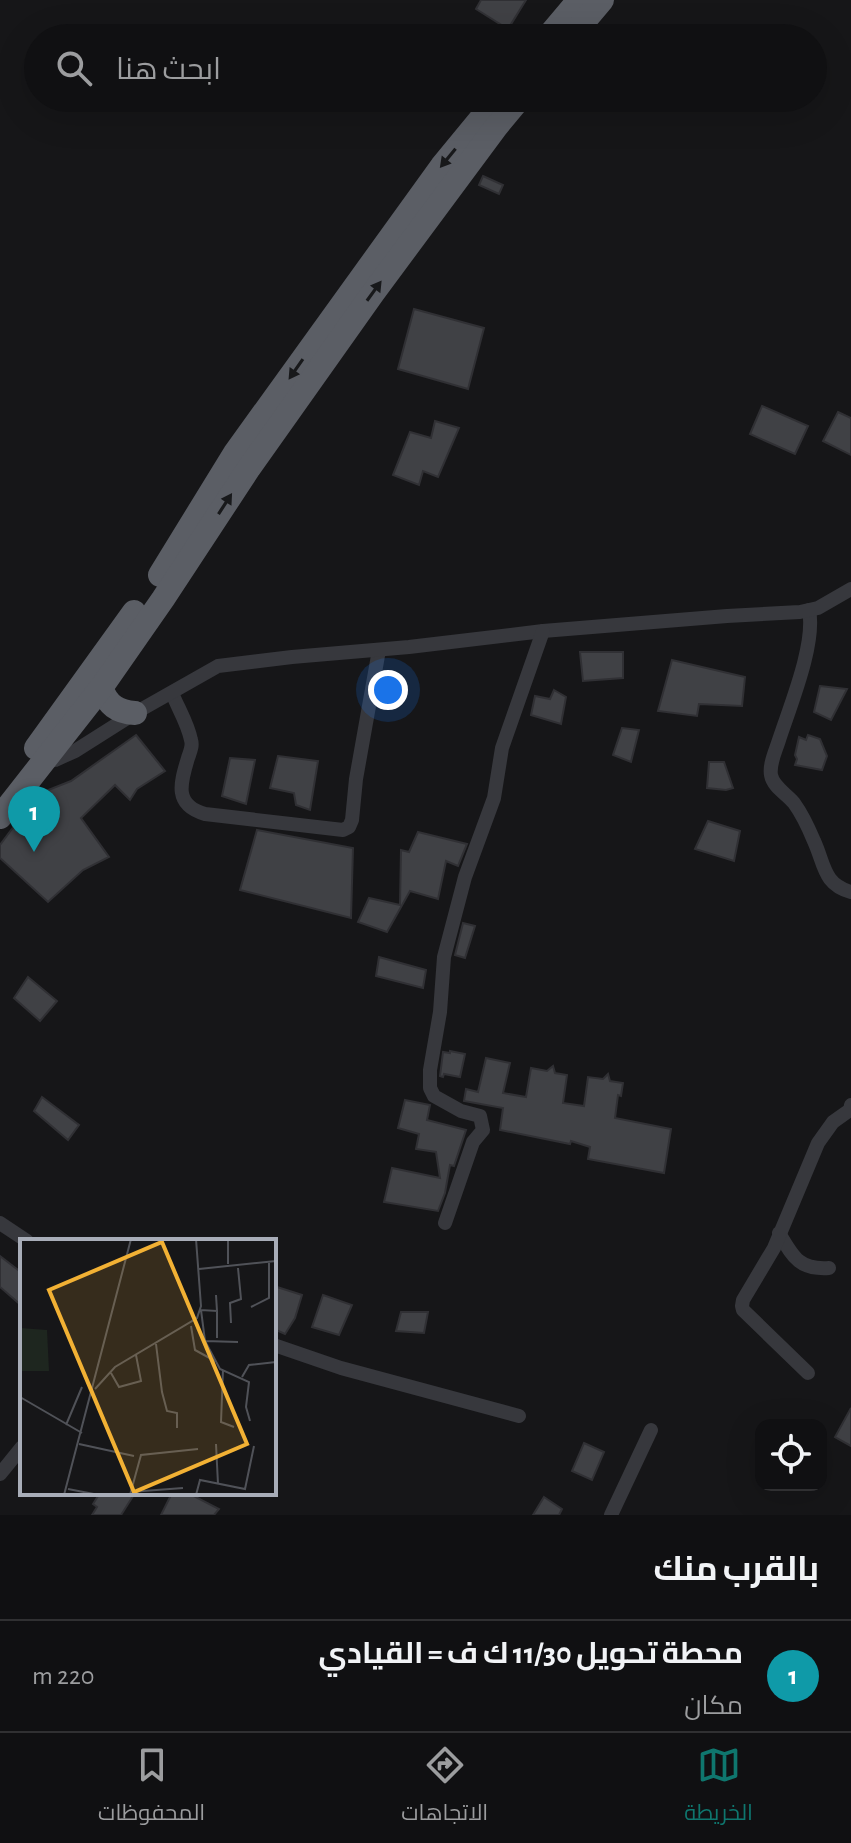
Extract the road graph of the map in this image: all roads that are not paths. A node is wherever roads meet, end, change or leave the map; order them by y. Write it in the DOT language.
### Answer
graph roads {
  1 [pos="579,0"];
  2 [pos="602,0"];
  3 [pos="559,24"];
  4 [pos="582,24"];
  5 [pos="486,112"];
  6 [pos="508,112"];
  7 [pos="851,589"];
  8 [pos="809,610"];
  9 [pos="543,631"];
  10 [pos="379,650"];
  11 [pos="101,688"];
  12 [pos="172,693"];
  13 [pos="135,713"];
  14 [pos="37,759"];
  15 [pos="0,792"];
  16 [pos="0,817"];
  17 [pos="851,892"];
  18 [pos="851,1105"];
  19 [pos="0,1223"];
  20 [pos="445,1223"];
  21 [pos="779,1233"];
  22 [pos="24,1239"];
  23 [pos="829,1268"];
  24 [pos="276,1346"];
  25 [pos="808,1373"];
  26 [pos="519,1416"];
  27 [pos="651,1430"];
  28 [pos="20,1449"];
  29 [pos="0,1474"];
  30 [pos="611,1515"];
  1 -- 3 [label="highway"];
  2 -- 4 [label="highway"];
  5 -- 14 [label="highway, one-way"];
  11 -- 6 [label="highway, one-way"];
  7 -- 8 [label="street"];
  8 -- 9 [label="street"];
  8 -- 17 [label="street"];
  9 -- 10 [label="street"];
  9 -- 20 [label="street"];
  10 -- 12 [label="street"];
  10 -- 12 [label="street"];
  11 -- 13 [label="highway"];
  11 -- 14 [label="highway"];
  12 -- 13 [label="street"];
  13 -- 14 [label="street"];
  14 -- 15 [label="highway"];
  14 -- 16 [label="highway"];
  18 -- 21 [label="street"];
  19 -- 22 [label="street"];
  21 -- 23 [label="street"];
  21 -- 25 [label="street"];
  24 -- 26 [label="street"];
  27 -- 30 [label="street"];
  28 -- 29 [label="street"];
}
